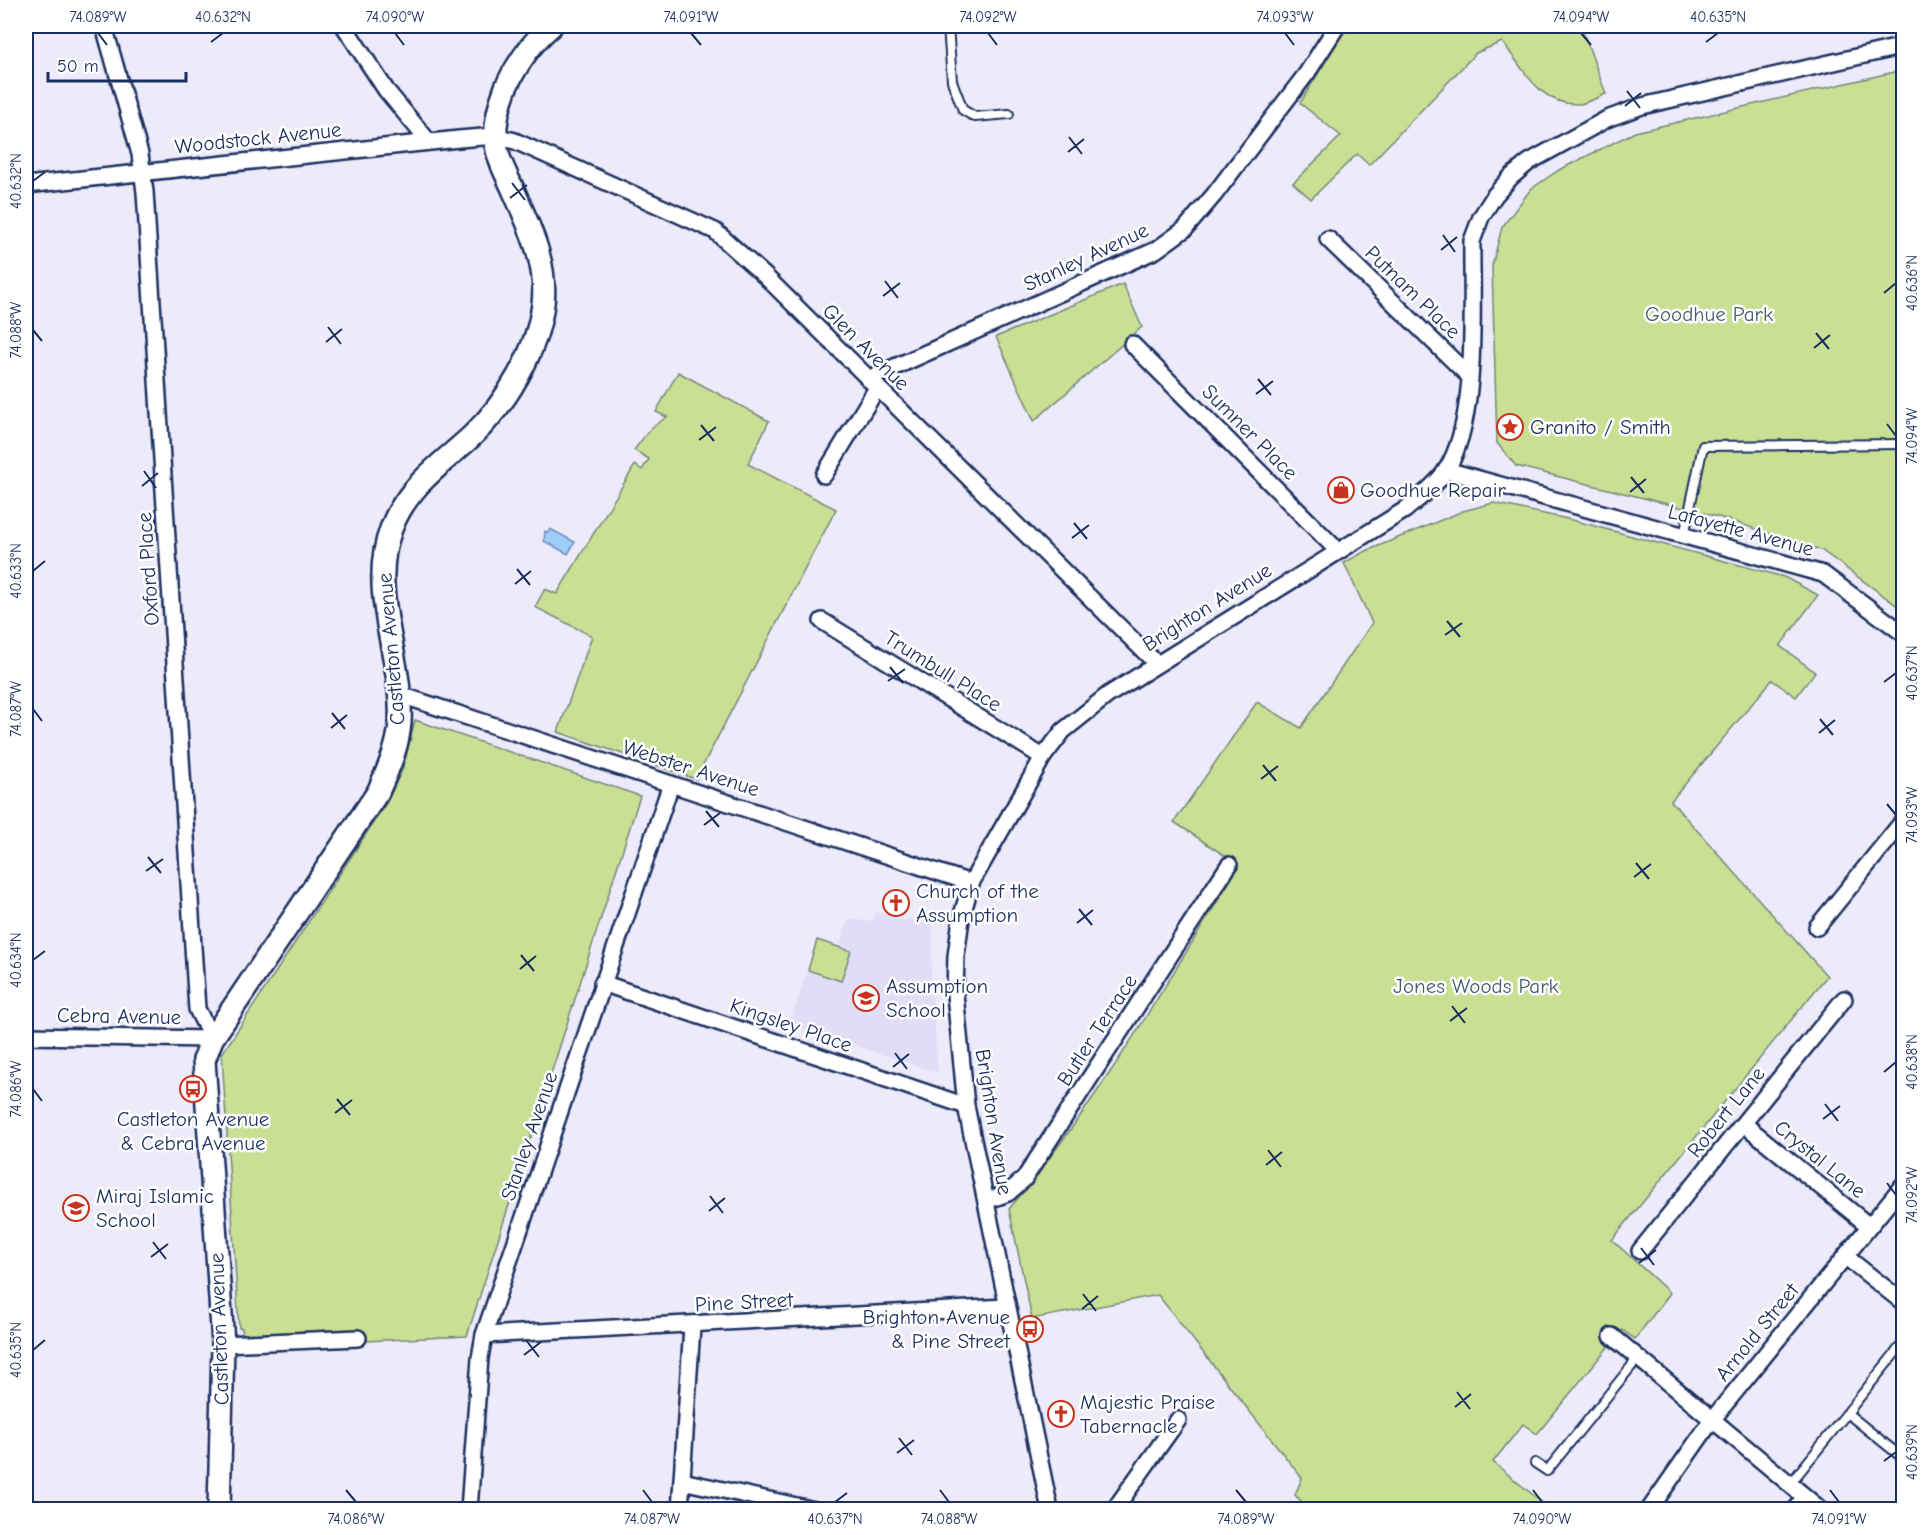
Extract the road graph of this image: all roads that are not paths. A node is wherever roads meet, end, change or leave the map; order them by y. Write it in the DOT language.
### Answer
graph roads {
  1 [pos="104,26"];
  2 [pos="344,26"];
  3 [pos="551,26"];
  4 [pos="948,26"];
  5 [pos="1337,26"];
  6 [pos="1904,46"];
  7 [pos="1009,114"];
  8 [pos="495,136"];
  9 [pos="429,142"];
  10 [pos="143,172"];
  11 [pos="26,185"];
  12 [pos="1328,239"];
  13 [pos="1132,344"];
  14 [pos="1469,376"];
  15 [pos="873,383"];
  16 [pos="1904,444"];
  17 [pos="1446,470"];
  18 [pos="825,475"];
  19 [pos="1684,536"];
  20 [pos="1337,550"];
  21 [pos="822,621"];
  22 [pos="1904,634"];
  23 [pos="1157,664"];
  24 [pos="398,694"];
  25 [pos="1042,757"];
  26 [pos="671,784"];
  27 [pos="1904,820"];
  28 [pos="1229,865"];
  29 [pos="971,883"];
  30 [pos="1817,927"];
  31 [pos="603,983"];
  32 [pos="1844,999"];
  33 [pos="26,1035"];
  34 [pos="212,1039"];
  35 [pos="966,1106"];
  36 [pos="1743,1124"];
  37 [pos="1904,1184"];
  38 [pos="986,1201"];
  39 [pos="1869,1226"];
  40 [pos="1640,1251"];
  41 [pos="1846,1257"];
  42 [pos="1904,1303"];
  43 [pos="1006,1307"];
  44 [pos="692,1326"];
  45 [pos="484,1335"];
  46 [pos="1612,1336"];
  47 [pos="358,1338"];
  48 [pos="1904,1342"];
  49 [pos="223,1344"];
  50 [pos="1638,1358"];
  51 [pos="1847,1413"];
  52 [pos="1178,1420"];
  53 [pos="1712,1420"];
  54 [pos="1904,1459"];
  55 [pos="1535,1463"];
  56 [pos="682,1481"];
  57 [pos="1791,1484"];
  58 [pos="1803,1494"];
  59 [pos="219,1509"];
  60 [pos="469,1509"];
  61 [pos="680,1509"];
  62 [pos="815,1509"];
  63 [pos="1050,1509"];
  64 [pos="1114,1509"];
  65 [pos="1648,1509"];
  66 [pos="1790,1509"];
  67 [pos="1821,1509"];
  1 -- 10 [label="street, Oxford Place"];
  2 -- 9 [label="street"];
  3 -- 8 [label="street, Castleton Avenue"];
  4 -- 7 [label="lane"];
  5 -- 15 [label="street, Stanley Avenue"];
  6 -- 14 [label="street, Brighton Avenue"];
  8 -- 9 [label="street, Woodstock Avenue"];
  8 -- 15 [label="street, Glen Avenue"];
  8 -- 24 [label="street, Castleton Avenue"];
  9 -- 10 [label="street, Woodstock Avenue"];
  10 -- 11 [label="street, Woodstock Avenue"];
  10 -- 34 [label="street, Oxford Place"];
  12 -- 14 [label="street, Putnam Place"];
  13 -- 20 [label="street, Sumner Place"];
  14 -- 17 [label="street, Brighton Avenue"];
  15 -- 18 [label="street"];
  15 -- 23 [label="street, Glen Avenue"];
  16 -- 19 [label="lane"];
  17 -- 19 [label="street, Lafayette Avenue"];
  17 -- 20 [label="street, Brighton Avenue"];
  19 -- 22 [label="street, Lafayette Avenue"];
  20 -- 23 [label="street, Brighton Avenue"];
  21 -- 25 [label="street, Trumbull Place"];
  23 -- 25 [label="street, Brighton Avenue"];
  24 -- 26 [label="street, Webster Avenue"];
  24 -- 34 [label="street, Castleton Avenue"];
  25 -- 29 [label="street, Brighton Avenue"];
  26 -- 29 [label="street, Webster Avenue"];
  26 -- 31 [label="street, Stanley Avenue"];
  27 -- 30 [label="street"];
  28 -- 38 [label="street, Butler Terrace"];
  29 -- 35 [label="street, Brighton Avenue"];
  31 -- 35 [label="street, Kingsley Place"];
  31 -- 45 [label="street, Stanley Avenue"];
  32 -- 36 [label="street, Robert Lane"];
  33 -- 34 [label="street, Cebra Avenue"];
  34 -- 49 [label="street, Castleton Avenue"];
  35 -- 38 [label="street, Brighton Avenue"];
  36 -- 39 [label="street, Crystal Lane"];
  36 -- 40 [label="street, Robert Lane"];
  37 -- 39 [label="street, Arnold Street"];
  38 -- 43 [label="street, Brighton Avenue"];
  39 -- 41 [label="street, Arnold Street"];
  41 -- 42 [label="street"];
  41 -- 53 [label="street, Arnold Street"];
  43 -- 44 [label="street, Pine Street"];
  43 -- 63 [label="street, Brighton Avenue"];
  44 -- 45 [label="street, Pine Street"];
  44 -- 56 [label="street"];
  45 -- 60 [label="street, Stanley Avenue"];
  46 -- 50 [label="street"];
  47 -- 49 [label="street"];
  48 -- 51 [label="lane"];
  49 -- 59 [label="street, Castleton Avenue"];
  50 -- 53 [label="street"];
  50 -- 55 [label="lane"];
  51 -- 54 [label="lane"];
  51 -- 57 [label="lane"];
  52 -- 64 [label="street"];
  53 -- 57 [label="street"];
  53 -- 65 [label="street, Arnold Street"];
  56 -- 61 [label="street"];
  56 -- 62 [label="street"];
  57 -- 58 [label="street"];
  58 -- 66 [label="lane"];
  58 -- 67 [label="street"];
}
